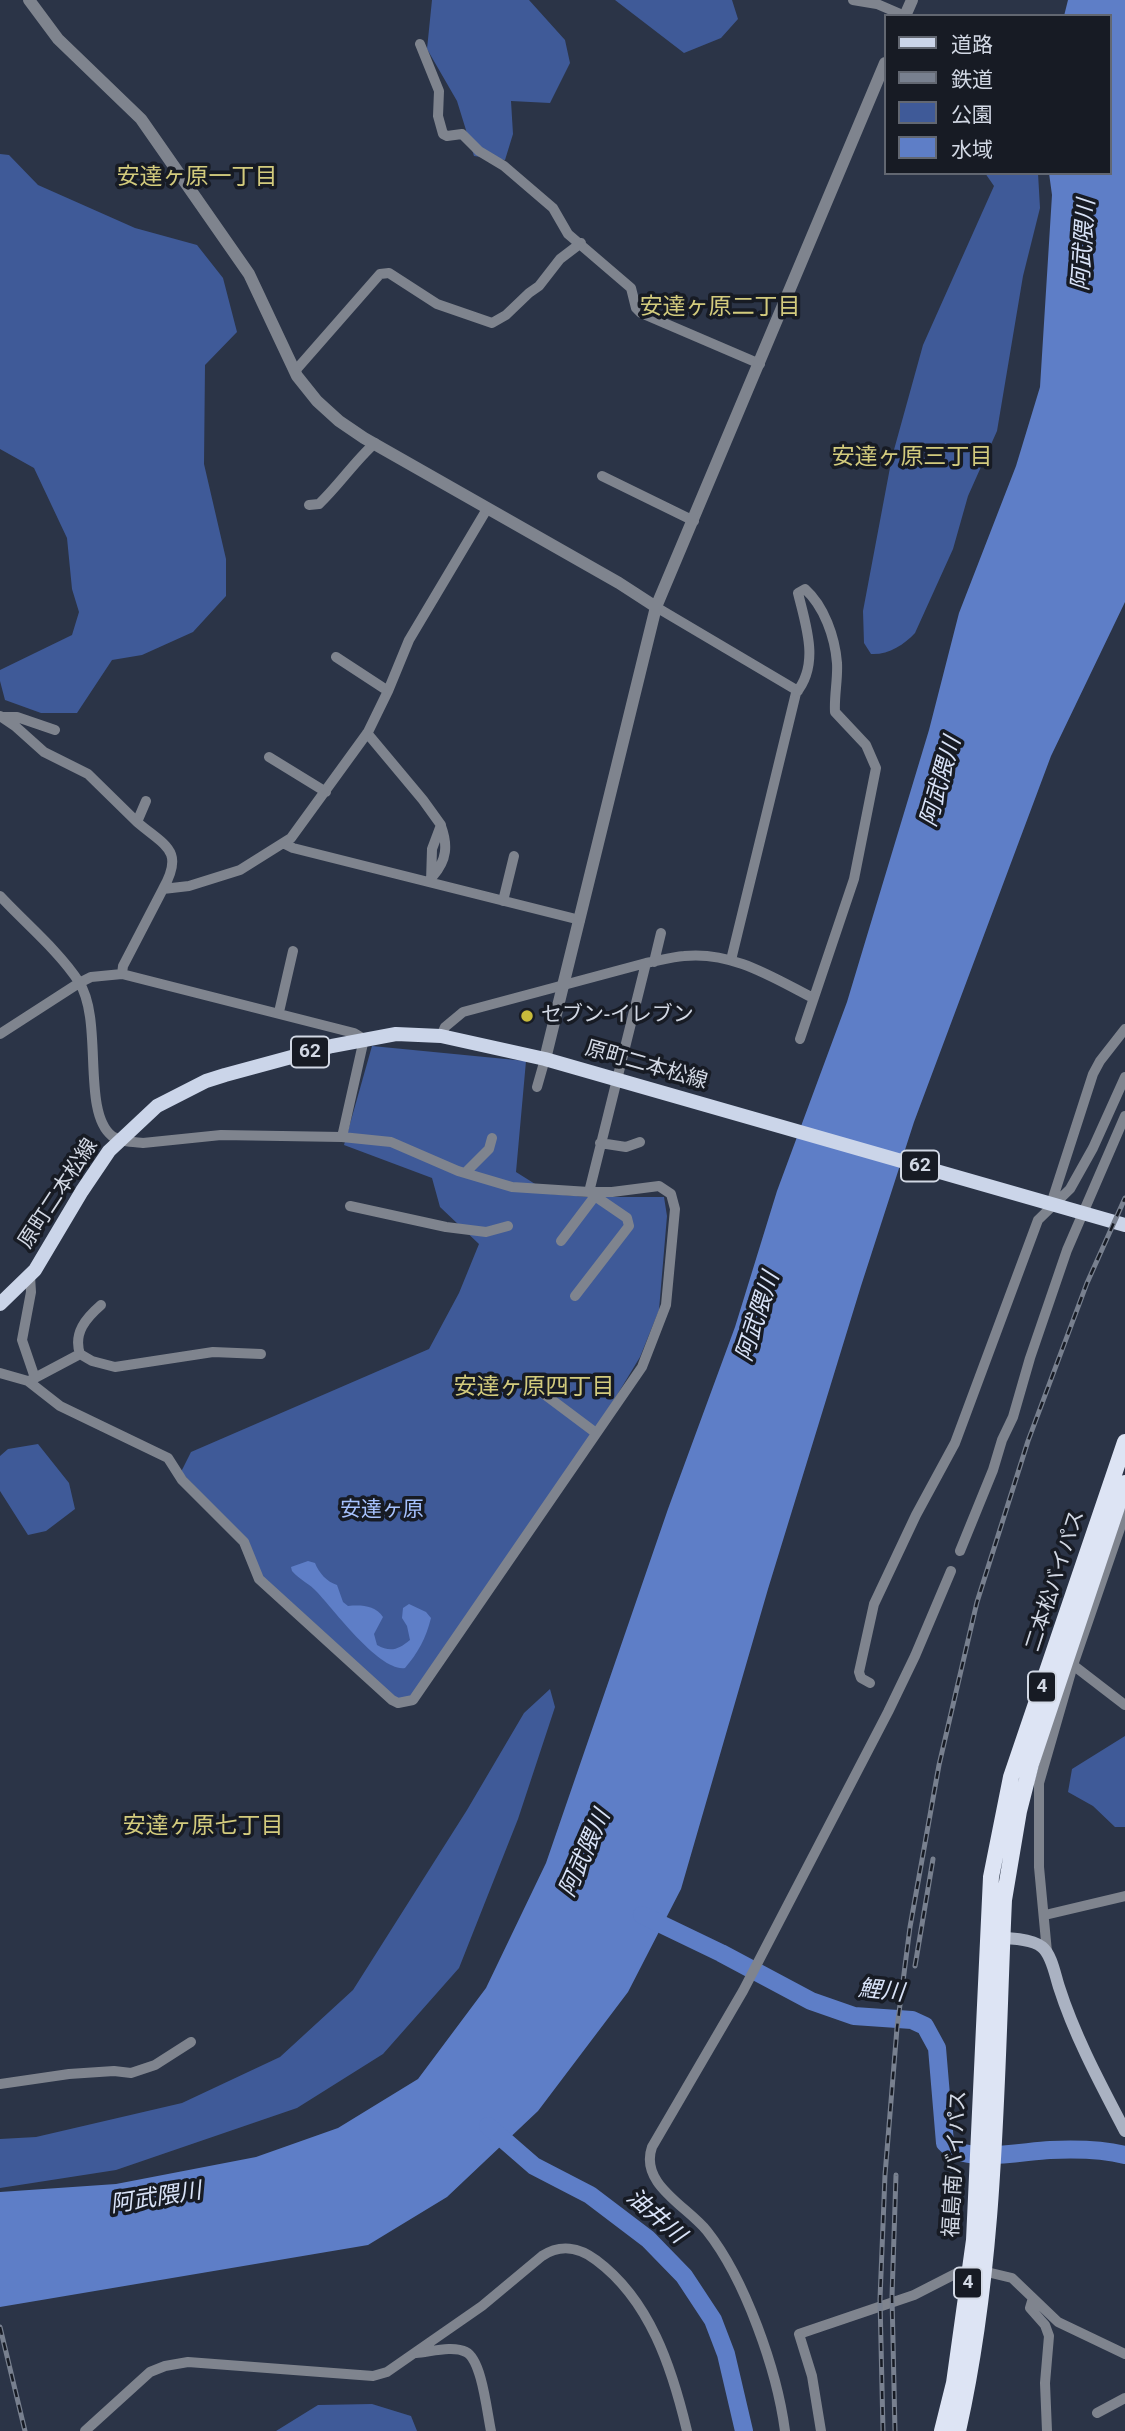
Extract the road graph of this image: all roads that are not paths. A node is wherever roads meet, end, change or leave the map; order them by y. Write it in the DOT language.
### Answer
graph roads {
  1 [pos="853,0"];
  2 [pos="30,1"];
  3 [pos="900,14"];
  4 [pos="420,44"];
  5 [pos="884,65"];
  6 [pos="580,243"];
  7 [pos="760,364"];
  8 [pos="295,372"];
  9 [pos="374,443"];
  10 [pos="602,476"];
  11 [pos="309,505"];
  12 [pos="487,509"];
  13 [pos="694,521"];
  14 [pos="656,607"];
  15 [pos="336,657"];
  16 [pos="388,691"];
  17 [pos="798,691"];
  18 [pos="1,717"];
  19 [pos="55,730"];
  20 [pos="367,733"];
  21 [pos="269,757"];
  22 [pos="326,792"];
  23 [pos="146,801"];
  24 [pos="137,822"];
  25 [pos="285,844"];
  26 [pos="514,856"];
  27 [pos="431,880"];
  28 [pos="163,889"];
  29 [pos="0,896"];
  30 [pos="503,901"];
  31 [pos="580,920"];
  32 [pos="661,933"];
  33 [pos="293,951"];
  34 [pos="731,960"];
  35 [pos="650,962"];
  36 [pos="122,974"];
  37 [pos="79,983"];
  38 [pos="565,985"];
  39 [pos="813,998"];
  40 [pos="279,1012"];
  41 [pos="1125,1029"];
  42 [pos="0,1034"];
  43 [pos="441,1036"];
  44 [pos="364,1039"];
  45 [pos="800,1039"];
  46 [pos="545,1059"];
  47 [pos="1125,1077"];
  48 [pos="617,1079"];
  49 [pos="537,1087"];
  50 [pos="1125,1116"];
  51 [pos="342,1137"];
  52 [pos="492,1138"];
  53 [pos="121,1140"];
  54 [pos="640,1142"];
  55 [pos="600,1143"];
  56 [pos="465,1173"];
  57 [pos="592,1194"];
  58 [pos="1051,1204"];
  59 [pos="350,1206"];
  60 [pos="1125,1225"];
  61 [pos="508,1226"];
  62 [pos="561,1241"];
  63 [pos="30,1276"];
  64 [pos="575,1296"];
  65 [pos="0,1304"];
  66 [pos="101,1305"];
  67 [pos="80,1354"];
  68 [pos="261,1354"];
  69 [pos="0,1373"];
  70 [pos="32,1380"];
  71 [pos="540,1391"];
  72 [pos="596,1433"];
  73 [pos="1125,1442"];
  74 [pos="1125,1483"];
  75 [pos="1125,1514"];
  76 [pos="960,1551"];
  77 [pos="951,1571"];
  78 [pos="1073,1665"];
  79 [pos="870,1683"];
  80 [pos="1125,1705"];
  81 [pos="1125,1896"];
  82 [pos="1045,1915"];
  83 [pos="995,1938"];
  84 [pos="1047,1952"];
  85 [pos="191,2042"];
  86 [pos="0,2084"];
  87 [pos="1121,2112"];
  88 [pos="1125,2130"];
  89 [pos="986,2134"];
  90 [pos="1033,2298"];
  91 [pos="415,2353"];
  92 [pos="1125,2354"];
  93 [pos="1125,2398"];
  94 [pos="1097,2413"];
  95 [pos="85,2431"];
  96 [pos="491,2431"];
  97 [pos="687,2431"];
  98 [pos="785,2431"];
  99 [pos="821,2431"];
  100 [pos="942,2431"];
  101 [pos="958,2431"];
  102 [pos="1047,2431"];
  1 -- 3 [label="street"];
  2 -- 8 [label="street"];
  4 -- 6 [label="street"];
  5 -- 7 [label="street"];
  6 -- 7 [label="street"];
  6 -- 8 [label="street"];
  7 -- 13 [label="street"];
  8 -- 9 [label="street"];
  9 -- 11 [label="street"];
  9 -- 12 [label="street"];
  10 -- 13 [label="street"];
  12 -- 14 [label="street"];
  12 -- 16 [label="street"];
  13 -- 14 [label="street"];
  14 -- 17 [label="street"];
  14 -- 31 [label="street"];
  15 -- 16 [label="street"];
  16 -- 20 [label="street"];
  17 -- 34 [label="street"];
  17 -- 39 [label="street"];
  18 -- 19 [label="street"];
  18 -- 24 [label="street"];
  20 -- 22 [label="street"];
  20 -- 27 [label="street"];
  21 -- 22 [label="street"];
  22 -- 25 [label="street"];
  23 -- 24 [label="street"];
  24 -- 28 [label="street"];
  25 -- 27 [label="street"];
  25 -- 28 [label="street"];
  26 -- 30 [label="street"];
  27 -- 30 [label="street"];
  28 -- 36 [label="street"];
  29 -- 37 [label="street"];
  30 -- 31 [label="street"];
  31 -- 38 [label="street"];
  32 -- 35 [label="street"];
  33 -- 40 [label="street"];
  34 -- 35 [label="street"];
  34 -- 39 [label="street"];
  35 -- 38 [label="street"];
  35 -- 48 [label="street"];
  36 -- 37 [label="street"];
  36 -- 40 [label="street"];
  37 -- 42 [label="street"];
  37 -- 53 [label="street"];
  38 -- 43 [label="street"];
  38 -- 46 [label="street"];
  39 -- 45 [label="street"];
  40 -- 44 [label="street"];
  41 -- 58 [label="street"];
  43 -- 44 [label="main road, 原町二本松線 / 62"];
  43 -- 46 [label="main road, 原町二本松線 / 62"];
  44 -- 51 [label="street"];
  44 -- 53 [label="main road, 原町二本松線 / 62"];
  46 -- 48 [label="main road, 原町二本松線 / 62"];
  46 -- 49 [label="street"];
  47 -- 79 [label="street"];
  48 -- 55 [label="street"];
  48 -- 58 [label="main road, 原町二本松線 / 62"];
  50 -- 76 [label="street"];
  51 -- 53 [label="street"];
  51 -- 56 [label="street"];
  52 -- 56 [label="street"];
  53 -- 63 [label="main road, 原町二本松線 / 62"];
  54 -- 55 [label="street"];
  55 -- 57 [label="street"];
  56 -- 57 [label="street"];
  57 -- 62 [label="street"];
  57 -- 64 [label="street"];
  57 -- 72 [label="street"];
  58 -- 60 [label="main road, 原町二本松線 / 62"];
  59 -- 61 [label="street"];
  63 -- 65 [label="main road, 原町二本松線 / 62"];
  63 -- 70 [label="street"];
  66 -- 67 [label="street"];
  67 -- 68 [label="street"];
  67 -- 70 [label="street"];
  69 -- 70 [label="street"];
  70 -- 72 [label="street"];
  71 -- 72 [label="street"];
  73 -- 83 [label="highway, 二本松バイパス / 4"];
  74 -- 83 [label="highway, 二本松バイパス / 4"];
  75 -- 78 [label="street"];
  77 -- 98 [label="street"];
  78 -- 80 [label="street"];
  78 -- 82 [label="street"];
  81 -- 82 [label="street"];
  82 -- 84 [label="street"];
  83 -- 84 [label="main road"];
  83 -- 89 [label="highway, 福島南バイパス / 4"];
  84 -- 87 [label="main road"];
  85 -- 86 [label="street"];
  87 -- 88 [label="main road"];
  89 -- 100 [label="highway, 福島南バイパス / 4"];
  89 -- 101 [label="highway, 福島南バイパス / 4"];
  90 -- 92 [label="street"];
  90 -- 99 [label="street"];
  90 -- 102 [label="street"];
  91 -- 95 [label="street"];
  91 -- 96 [label="street"];
  91 -- 97 [label="street"];
  93 -- 94 [label="street"];
}
